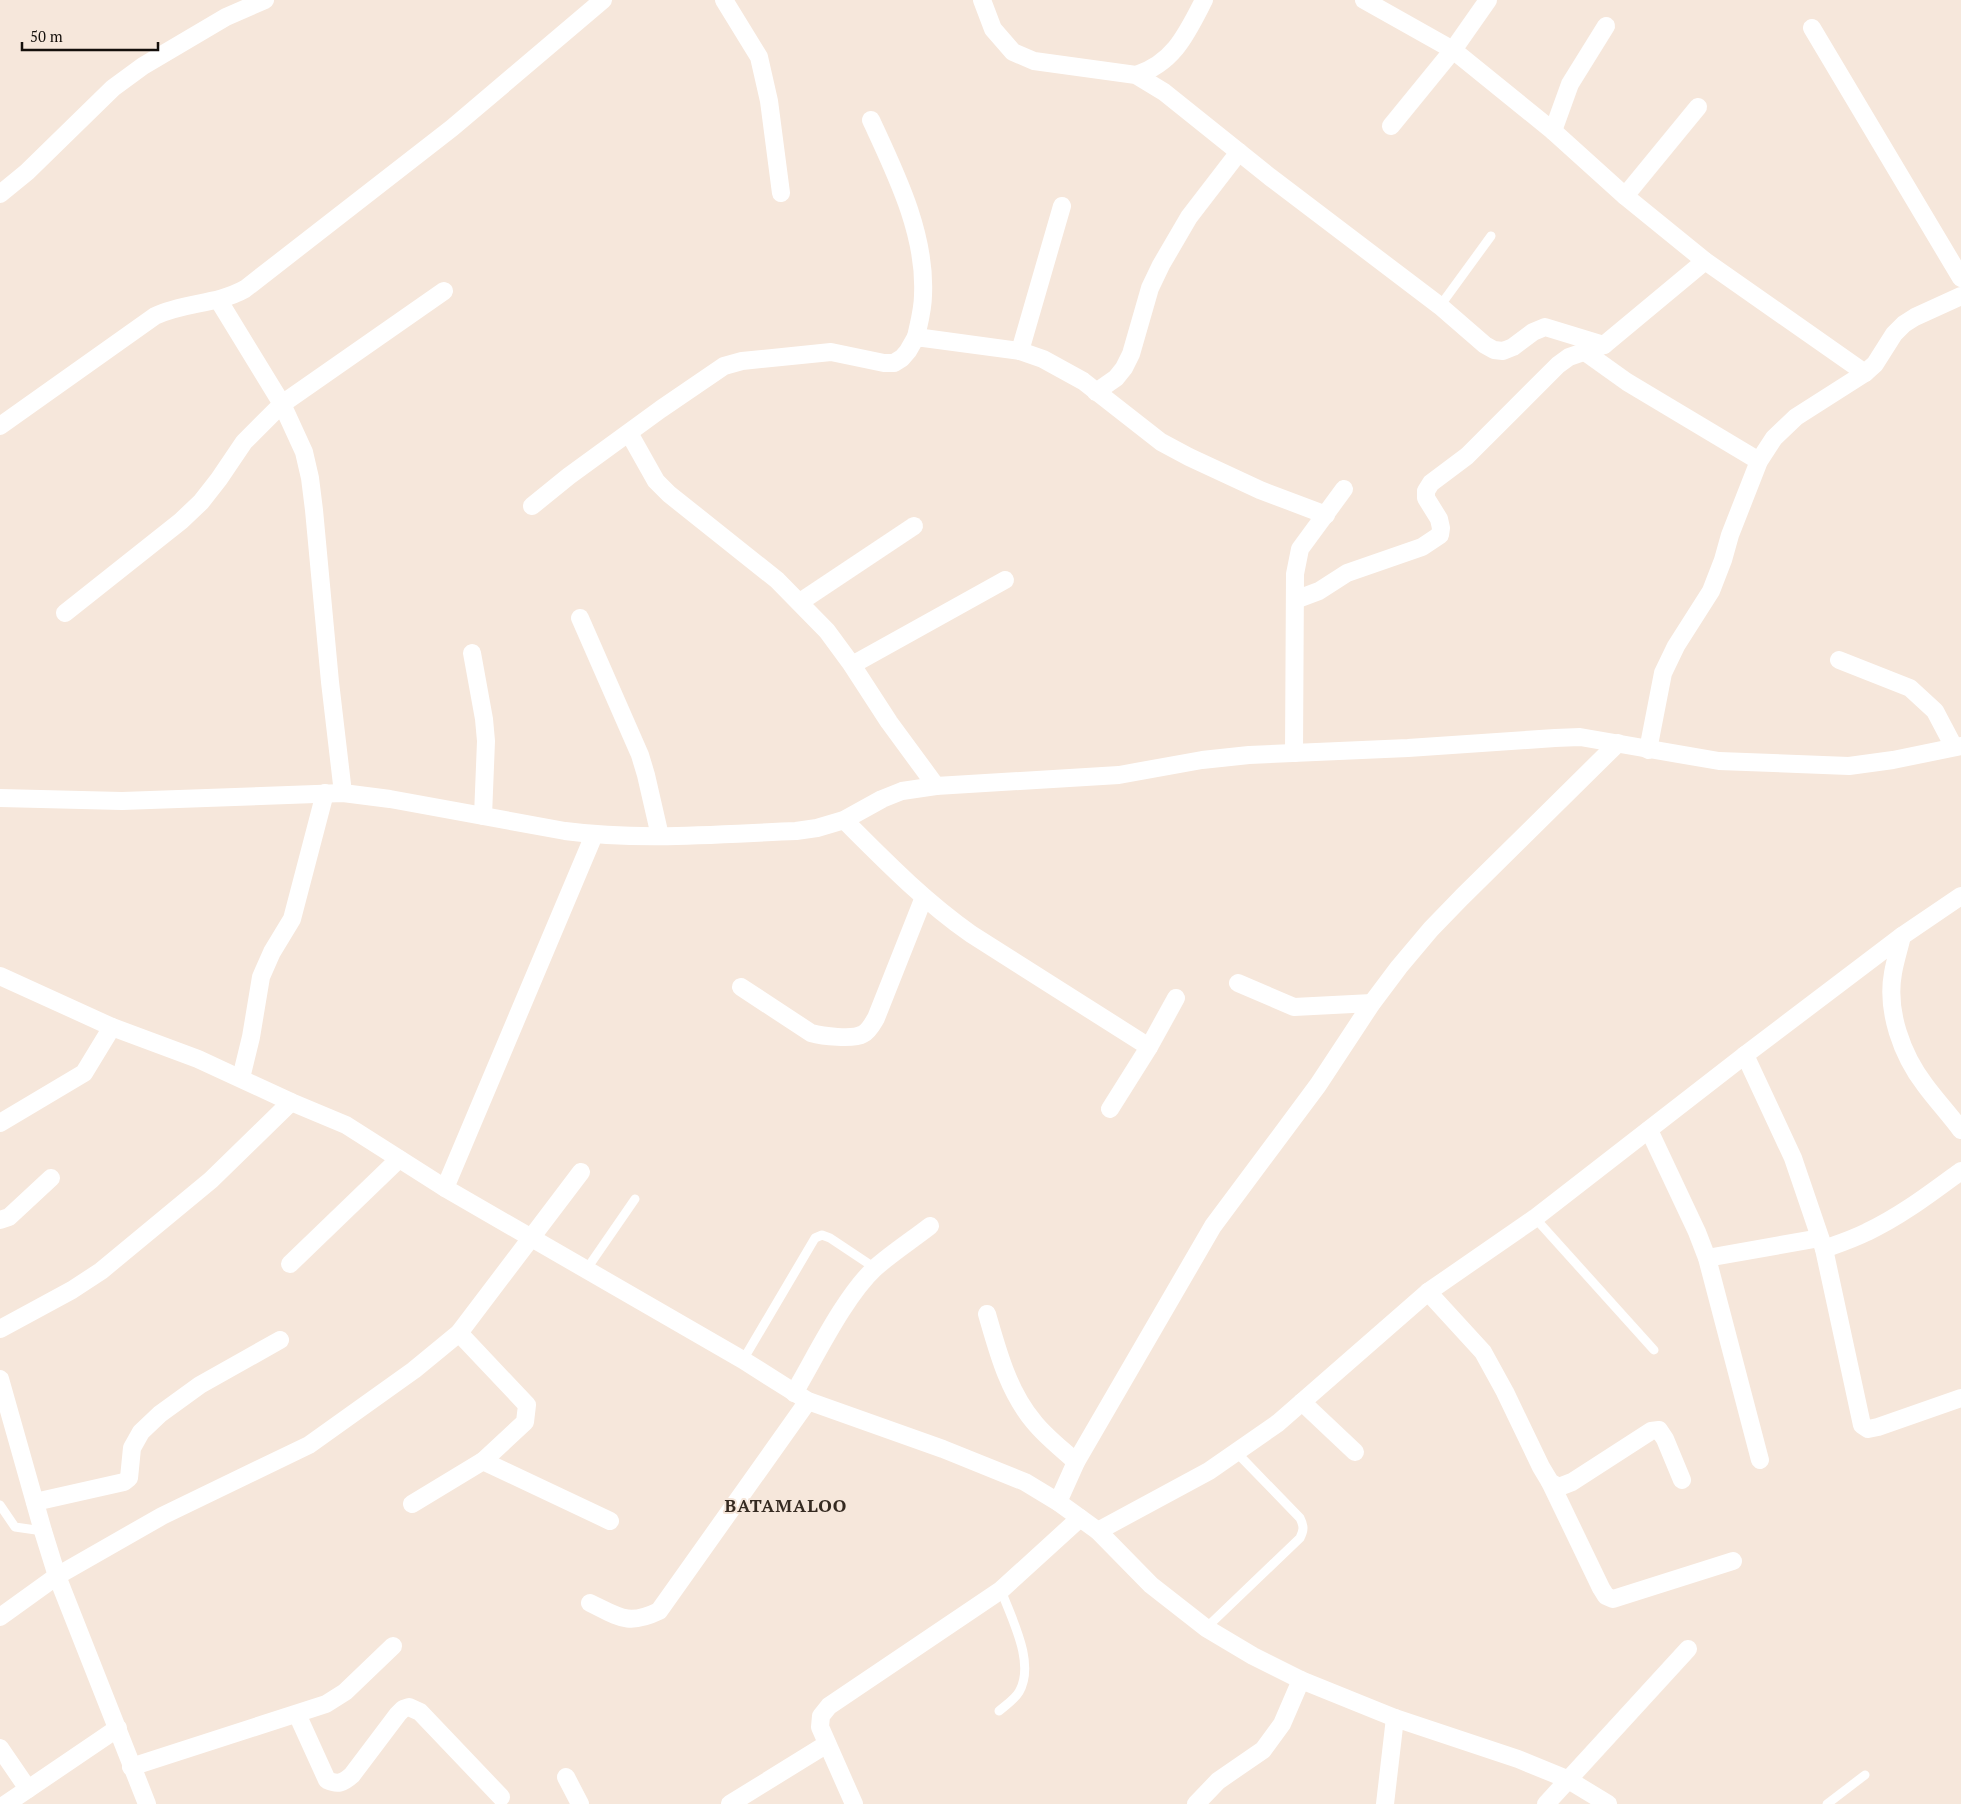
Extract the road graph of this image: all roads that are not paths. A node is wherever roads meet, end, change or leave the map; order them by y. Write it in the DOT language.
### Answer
graph roads {
  1 [pos="265,0"];
  2 [pos="603,0"];
  3 [pos="724,0"];
  4 [pos="982,0"];
  5 [pos="1204,0"];
  6 [pos="1364,0"];
  7 [pos="1488,0"];
  8 [pos="1391,6"];
  9 [pos="1606,26"];
  10 [pos="1812,28"];
  11 [pos="1453,50"];
  12 [pos="1136,75"];
  13 [pos="1698,107"];
  14 [pos="871,120"];
  15 [pos="1391,126"];
  16 [pos="1553,131"];
  17 [pos="1239,152"];
  18 [pos="781,193"];
  19 [pos="0,194"];
  20 [pos="1625,196"];
  21 [pos="1062,206"];
  22 [pos="1491,236"];
  23 [pos="1705,261"];
  24 [pos="1961,278"];
  25 [pos="444,291"];
  26 [pos="1961,296"];
  27 [pos="219,301"];
  28 [pos="1440,306"];
  29 [pos="916,337"];
  30 [pos="1604,345"];
  31 [pos="1020,351"];
  32 [pos="1585,352"];
  33 [pos="1865,372"];
  34 [pos="1096,392"];
  35 [pos="282,404"];
  36 [pos="0,426"];
  37 [pos="629,433"];
  38 [pos="1759,462"];
  39 [pos="1344,490"];
  40 [pos="532,506"];
  41 [pos="1326,515"];
  42 [pos="914,526"];
  43 [pos="1005,580"];
  44 [pos="1295,600"];
  45 [pos="800,602"];
  46 [pos="65,613"];
  47 [pos="580,618"];
  48 [pos="472,653"];
  49 [pos="1839,660"];
  50 [pos="852,665"];
  51 [pos="1618,743"];
  52 [pos="1958,746"];
  53 [pos="1648,750"];
  54 [pos="1294,753"];
  55 [pos="936,786"];
  56 [pos="343,792"];
  57 [pos="325,793"];
  58 [pos="0,798"];
  59 [pos="483,816"];
  60 [pos="844,820"];
  61 [pos="594,835"];
  62 [pos="660,836"];
  63 [pos="1961,896"];
  64 [pos="924,897"];
  65 [pos="1902,936"];
  66 [pos="0,976"];
  67 [pos="1238,983"];
  68 [pos="741,988"];
  69 [pos="1176,998"];
  70 [pos="1372,1003"];
  71 [pos="112,1027"];
  72 [pos="1149,1047"];
  73 [pos="1745,1055"];
  74 [pos="240,1078"];
  75 [pos="291,1102"];
  76 [pos="1110,1109"];
  77 [pos="0,1123"];
  78 [pos="1649,1130"];
  79 [pos="1961,1130"];
  80 [pos="399,1159"];
  81 [pos="1961,1171"];
  82 [pos="581,1172"];
  83 [pos="51,1178"];
  84 [pos="444,1188"];
  85 [pos="635,1198"];
  86 [pos="1535,1218"];
  87 [pos="0,1220"];
  88 [pos="930,1226"];
  89 [pos="530,1238"];
  90 [pos="1822,1244"];
  91 [pos="1707,1258"];
  92 [pos="290,1264"];
  93 [pos="874,1268"];
  94 [pos="586,1270"];
  95 [pos="1428,1292"];
  96 [pos="987,1314"];
  97 [pos="0,1329"];
  98 [pos="459,1333"];
  99 [pos="280,1340"];
  100 [pos="1654,1350"];
  101 [pos="743,1360"];
  102 [pos="0,1379"];
  103 [pos="801,1397"];
  104 [pos="1961,1398"];
  105 [pos="1302,1402"];
  106 [pos="1355,1452"];
  107 [pos="1237,1453"];
  108 [pos="1760,1460"];
  109 [pos="483,1461"];
  110 [pos="1076,1462"];
  111 [pos="1682,1480"];
  112 [pos="1550,1482"];
  113 [pos="35,1502"];
  114 [pos="1058,1502"];
  115 [pos="412,1504"];
  116 [pos="0,1505"];
  117 [pos="1080,1518"];
  118 [pos="610,1521"];
  119 [pos="43,1531"];
  120 [pos="1098,1531"];
  121 [pos="1733,1561"];
  122 [pos="57,1576"];
  123 [pos="1001,1590"];
  124 [pos="590,1603"];
  125 [pos="1,1615"];
  126 [pos="1206,1628"];
  127 [pos="393,1646"];
  128 [pos="1688,1649"];
  129 [pos="1301,1680"];
  130 [pos="999,1711"];
  131 [pos="297,1714"];
  132 [pos="1395,1718"];
  133 [pos="118,1728"];
  134 [pos="827,1744"];
  135 [pos="0,1748"];
  136 [pos="132,1767"];
  137 [pos="1865,1775"];
  138 [pos="566,1778"];
  139 [pos="1567,1779"];
  140 [pos="28,1789"];
  141 [pos="501,1797"];
  142 [pos="6,1804"];
  143 [pos="147,1804"];
  144 [pos="580,1804"];
  145 [pos="730,1804"];
  146 [pos="854,1804"];
  147 [pos="1196,1804"];
  148 [pos="1385,1804"];
  149 [pos="1546,1804"];
  150 [pos="1608,1804"];
  151 [pos="1827,1804"];
  1 -- 19 [label="street"];
  2 -- 27 [label="street"];
  3 -- 18 [label="street"];
  4 -- 12 [label="street"];
  5 -- 12 [label="street"];
  6 -- 8 [label="street"];
  7 -- 11 [label="street"];
  8 -- 11 [label="street"];
  9 -- 16 [label="street"];
  10 -- 24 [label="street"];
  11 -- 15 [label="street"];
  11 -- 16 [label="street"];
  12 -- 17 [label="street"];
  13 -- 20 [label="street"];
  14 -- 29 [label="street"];
  16 -- 20 [label="street"];
  17 -- 28 [label="street"];
  17 -- 34 [label="street"];
  20 -- 23 [label="street"];
  21 -- 31 [label="street"];
  22 -- 28 [label="lane"];
  23 -- 30 [label="street"];
  23 -- 33 [label="street"];
  25 -- 35 [label="street"];
  26 -- 33 [label="street"];
  27 -- 35 [label="street"];
  27 -- 36 [label="street"];
  28 -- 30 [label="street"];
  29 -- 31 [label="street"];
  29 -- 37 [label="street"];
  30 -- 32 [label="street"];
  31 -- 34 [label="street"];
  32 -- 38 [label="street"];
  32 -- 44 [label="street"];
  33 -- 38 [label="street"];
  34 -- 41 [label="street"];
  35 -- 46 [label="street"];
  35 -- 56 [label="street"];
  37 -- 40 [label="street"];
  37 -- 45 [label="street"];
  38 -- 53 [label="street"];
  39 -- 41 [label="street"];
  41 -- 44 [label="street"];
  42 -- 45 [label="street"];
  43 -- 50 [label="street"];
  44 -- 54 [label="street"];
  45 -- 50 [label="street"];
  47 -- 62 [label="street"];
  48 -- 59 [label="street"];
  49 -- 52 [label="street"];
  50 -- 55 [label="street"];
  51 -- 53 [label="street"];
  51 -- 54 [label="street"];
  51 -- 70 [label="street"];
  52 -- 53 [label="street"];
  54 -- 55 [label="street"];
  55 -- 60 [label="street"];
  56 -- 57 [label="street"];
  56 -- 59 [label="street"];
  57 -- 58 [label="street"];
  57 -- 74 [label="street"];
  59 -- 61 [label="street"];
  60 -- 62 [label="street"];
  60 -- 64 [label="street"];
  61 -- 62 [label="street"];
  61 -- 84 [label="street"];
  63 -- 65 [label="street"];
  64 -- 68 [label="street"];
  64 -- 72 [label="street"];
  65 -- 73 [label="street"];
  65 -- 79 [label="street"];
  66 -- 71 [label="street"];
  67 -- 70 [label="street"];
  69 -- 72 [label="street"];
  70 -- 110 [label="street"];
  71 -- 74 [label="street"];
  71 -- 77 [label="street"];
  72 -- 76 [label="street"];
  73 -- 78 [label="street"];
  73 -- 90 [label="street"];
  74 -- 75 [label="street"];
  75 -- 80 [label="street"];
  75 -- 97 [label="street"];
  78 -- 86 [label="street"];
  78 -- 91 [label="street"];
  80 -- 84 [label="street"];
  80 -- 92 [label="street"];
  81 -- 90 [label="street"];
  82 -- 89 [label="street"];
  83 -- 87 [label="street"];
  84 -- 89 [label="street"];
  85 -- 94 [label="lane"];
  86 -- 95 [label="street"];
  86 -- 100 [label="lane"];
  88 -- 93 [label="street"];
  89 -- 94 [label="street"];
  89 -- 98 [label="street"];
  90 -- 91 [label="street"];
  90 -- 104 [label="street"];
  91 -- 108 [label="street"];
  93 -- 101 [label="lane"];
  93 -- 103 [label="street"];
  94 -- 101 [label="street"];
  95 -- 105 [label="street"];
  95 -- 112 [label="street"];
  96 -- 110 [label="street"];
  98 -- 109 [label="street"];
  98 -- 122 [label="street"];
  99 -- 113 [label="street"];
  101 -- 103 [label="street"];
  102 -- 113 [label="street"];
  103 -- 114 [label="street"];
  103 -- 124 [label="street"];
  105 -- 106 [label="street"];
  105 -- 107 [label="street"];
  107 -- 120 [label="street"];
  107 -- 126 [label="lane"];
  109 -- 115 [label="street"];
  109 -- 118 [label="street"];
  110 -- 114 [label="street"];
  111 -- 112 [label="street"];
  112 -- 121 [label="street"];
  113 -- 119 [label="street"];
  114 -- 117 [label="street"];
  116 -- 119 [label="lane"];
  117 -- 120 [label="street"];
  117 -- 123 [label="street"];
  119 -- 122 [label="street"];
  120 -- 126 [label="street"];
  122 -- 125 [label="street"];
  122 -- 133 [label="street"];
  123 -- 130 [label="lane"];
  123 -- 134 [label="street"];
  126 -- 129 [label="street"];
  127 -- 131 [label="street"];
  128 -- 139 [label="street"];
  129 -- 132 [label="street"];
  129 -- 147 [label="street"];
  131 -- 136 [label="street"];
  131 -- 141 [label="street"];
  132 -- 139 [label="street"];
  132 -- 148 [label="street"];
  133 -- 136 [label="street"];
  133 -- 140 [label="street"];
  134 -- 145 [label="street"];
  134 -- 146 [label="street"];
  135 -- 140 [label="street"];
  136 -- 143 [label="street"];
  137 -- 151 [label="lane"];
  138 -- 144 [label="street"];
  139 -- 149 [label="street"];
  139 -- 150 [label="street"];
  140 -- 142 [label="street"];
}
